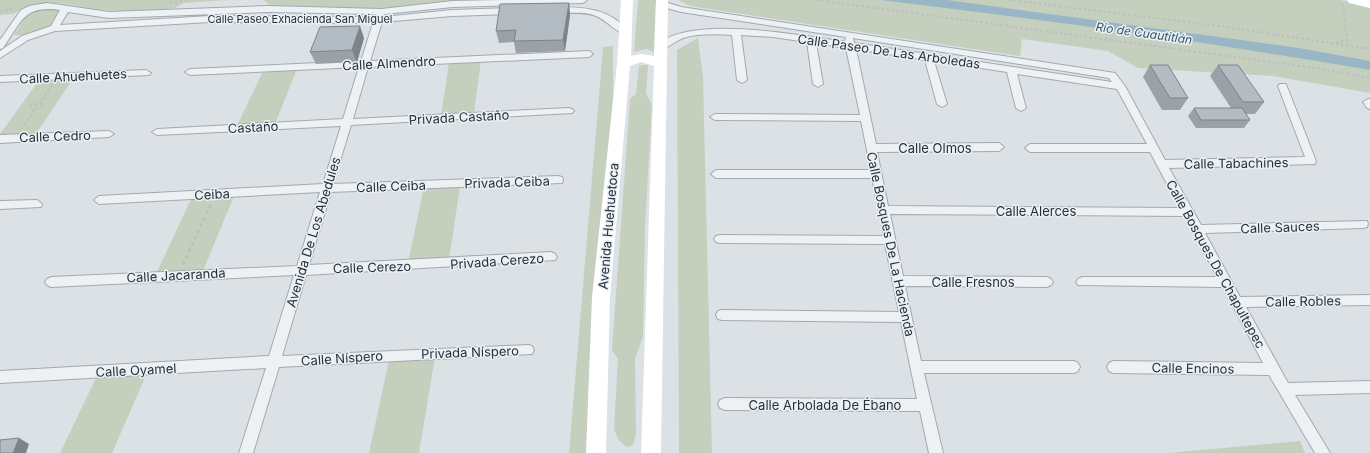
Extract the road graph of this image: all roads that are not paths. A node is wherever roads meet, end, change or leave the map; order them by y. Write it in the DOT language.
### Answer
graph roads {
  1 [pos="583,0"];
  2 [pos="627,0"];
  3 [pos="1353,0"];
  4 [pos="662,2"];
  5 [pos="1370,4"];
  6 [pos="66,8"];
  7 [pos="452,9"];
  8 [pos="380,16"];
  9 [pos="54,28"];
  10 [pos="625,32"];
  11 [pos="736,32"];
  12 [pos="25,38"];
  13 [pos="811,38"];
  14 [pos="849,40"];
  15 [pos="2,41"];
  16 [pos="589,54"];
  17 [pos="0,55"];
  18 [pos="660,55"];
  19 [pos="928,56"];
  20 [pos="366,64"];
  21 [pos="624,64"];
  22 [pos="1011,69"];
  23 [pos="190,72"];
  24 [pos="146,73"];
  25 [pos="1112,75"];
  26 [pos="0,79"];
  27 [pos="742,80"];
  28 [pos="818,84"];
  29 [pos="1120,86"];
  30 [pos="1283,86"];
  31 [pos="942,104"];
  32 [pos="1021,108"];
  33 [pos="570,111"];
  34 [pos="715,117"];
  35 [pos="864,118"];
  36 [pos="348,123"];
  37 [pos="157,132"];
  38 [pos="109,134"];
  39 [pos="0,138"];
  40 [pos="999,147"];
  41 [pos="871,148"];
  42 [pos="1030,148"];
  43 [pos="1152,148"];
  44 [pos="1161,164"];
  45 [pos="716,174"];
  46 [pos="876,174"];
  47 [pos="558,180"];
  48 [pos="456,184"];
  49 [pos="326,188"];
  50 [pos="99,200"];
  51 [pos="37,204"];
  52 [pos="0,205"];
  53 [pos="884,210"];
  54 [pos="1187,212"];
  55 [pos="1363,224"];
  56 [pos="1197,229"];
  57 [pos="720,239"];
  58 [pos="890,240"];
  59 [pos="552,257"];
  60 [pos="442,264"];
  61 [pos="301,269"];
  62 [pos="899,281"];
  63 [pos="51,282"];
  64 [pos="1047,282"];
  65 [pos="1082,282"];
  66 [pos="1226,282"];
  67 [pos="1370,300"];
  68 [pos="1237,302"];
  69 [pos="722,315"];
  70 [pos="907,316"];
  71 [pos="528,350"];
  72 [pos="412,354"];
  73 [pos="273,363"];
  74 [pos="916,367"];
  75 [pos="1074,367"];
  76 [pos="1113,367"];
  77 [pos="1273,369"];
  78 [pos="0,377"];
  79 [pos="1370,387"];
  80 [pos="1284,389"];
  81 [pos="725,404"];
  82 [pos="924,405"];
  83 [pos="648,451"];
  84 [pos="598,452"];
  85 [pos="246,453"];
  86 [pos="936,453"];
  87 [pos="1323,453"];
  1 -- 7 [label="street, Calle Paseo Exhacienda San Miguel"];
  2 -- 10 [label="main road, Avenida Huehuetoca"];
  3 -- 5 [label="main road"];
  4 -- 14 [label="street, Calle Paseo De Las Arboledas"];
  4 -- 18 [label="main road"];
  6 -- 8 [label="street, Calle Paseo Exhacienda San Miguel"];
  6 -- 9 [label="street"];
  6 -- 15 [label="street, Calle Paseo Exhacienda San Miguel"];
  7 -- 8 [label="street, Calle Paseo Exhacienda San Miguel"];
  7 -- 10 [label="street, Calle Paseo Exhacienda San Miguel"];
  8 -- 9 [label="street, Calle Paseo Exhacienda San Miguel"];
  8 -- 20 [label="street, Avenida De Los Abedules"];
  9 -- 12 [label="street, Calle Paseo Exhacienda San Miguel"];
  10 -- 21 [label="main road, Avenida Huehuetoca"];
  11 -- 13 [label="street, Calle Paseo De Las Arboledas"];
  11 -- 18 [label="street, Calle Paseo De Las Arboledas"];
  11 -- 27 [label="street"];
  12 -- 15 [label="street"];
  12 -- 17 [label="street, Calle Paseo Exhacienda San Miguel"];
  13 -- 14 [label="street, Calle Paseo De Las Arboledas"];
  13 -- 28 [label="street"];
  14 -- 19 [label="street, Calle Paseo De Las Arboledas"];
  14 -- 25 [label="street, Calle Paseo De Las Arboledas"];
  14 -- 35 [label="street, Calle Bosques De La Hacienda"];
  16 -- 20 [label="street, Calle Almendro"];
  18 -- 21 [label="main road"];
  18 -- 83 [label="main road"];
  19 -- 22 [label="street, Calle Paseo De Las Arboledas"];
  19 -- 31 [label="street"];
  20 -- 23 [label="street, Calle Almendro"];
  20 -- 36 [label="street, Avenida De Los Abedules"];
  21 -- 84 [label="main road, Avenida Huehuetoca"];
  22 -- 29 [label="street, Calle Paseo De Las Arboledas"];
  22 -- 32 [label="street"];
  24 -- 26 [label="street, Calle Ahuehuetes"];
  25 -- 29 [label="street, Calle Bosques De Chapultepec"];
  29 -- 43 [label="street, Calle Bosques De Chapultepec"];
  30 -- 44 [label="street, Calle Tabachines"];
  33 -- 36 [label="street, Privada Castaño"];
  34 -- 35 [label="street"];
  35 -- 41 [label="street, Calle Bosques De La Hacienda"];
  36 -- 37 [label="street, Castaño"];
  36 -- 49 [label="street, Avenida De Los Abedules"];
  38 -- 39 [label="street, Calle Cedro"];
  40 -- 41 [label="street, Calle Olmos"];
  41 -- 46 [label="street, Calle Bosques De La Hacienda"];
  42 -- 43 [label="street"];
  43 -- 44 [label="street, Calle Bosques De Chapultepec"];
  44 -- 54 [label="street, Calle Bosques De Chapultepec"];
  45 -- 46 [label="street"];
  46 -- 53 [label="street, Calle Bosques De La Hacienda"];
  47 -- 48 [label="street, Privada Ceiba"];
  48 -- 49 [label="street, Calle Ceiba"];
  49 -- 50 [label="street, Ceiba"];
  49 -- 61 [label="street, Avenida De Los Abedules"];
  51 -- 52 [label="street"];
  53 -- 54 [label="street, Calle Alerces"];
  53 -- 58 [label="street, Calle Bosques De La Hacienda"];
  54 -- 56 [label="street, Calle Bosques De Chapultepec"];
  55 -- 56 [label="street, Calle Sauces"];
  56 -- 66 [label="street, Calle Bosques De Chapultepec"];
  57 -- 58 [label="street"];
  58 -- 62 [label="street, Calle Bosques De La Hacienda"];
  59 -- 60 [label="street, Privada Cerezo"];
  60 -- 61 [label="street, Calle Cerezo"];
  61 -- 63 [label="street, Calle Jacaranda"];
  61 -- 73 [label="street, Avenida De Los Abedules"];
  62 -- 64 [label="street, Calle Fresnos"];
  62 -- 70 [label="street, Calle Bosques De La Hacienda"];
  65 -- 66 [label="street"];
  66 -- 68 [label="street, Calle Bosques De Chapultepec"];
  67 -- 68 [label="street, Calle Robles"];
  68 -- 77 [label="street, Calle Bosques De Chapultepec"];
  69 -- 70 [label="street"];
  70 -- 74 [label="street, Calle Bosques De La Hacienda"];
  71 -- 72 [label="street, Privada Níspero"];
  72 -- 73 [label="street, Calle Níspero"];
  73 -- 78 [label="street, Calle Oyamel"];
  73 -- 85 [label="street, Avenida De Los Abedules"];
  74 -- 75 [label="street"];
  74 -- 82 [label="street, Calle Bosques De La Hacienda"];
  76 -- 77 [label="street, Calle Encinos"];
  77 -- 80 [label="street, Calle Bosques De Chapultepec"];
  79 -- 80 [label="street"];
  80 -- 87 [label="street, Calle Bosques De Chapultepec"];
  81 -- 82 [label="street, Calle Arbolada De Ébano"];
  82 -- 86 [label="street, Calle Bosques De La Hacienda"];
}
